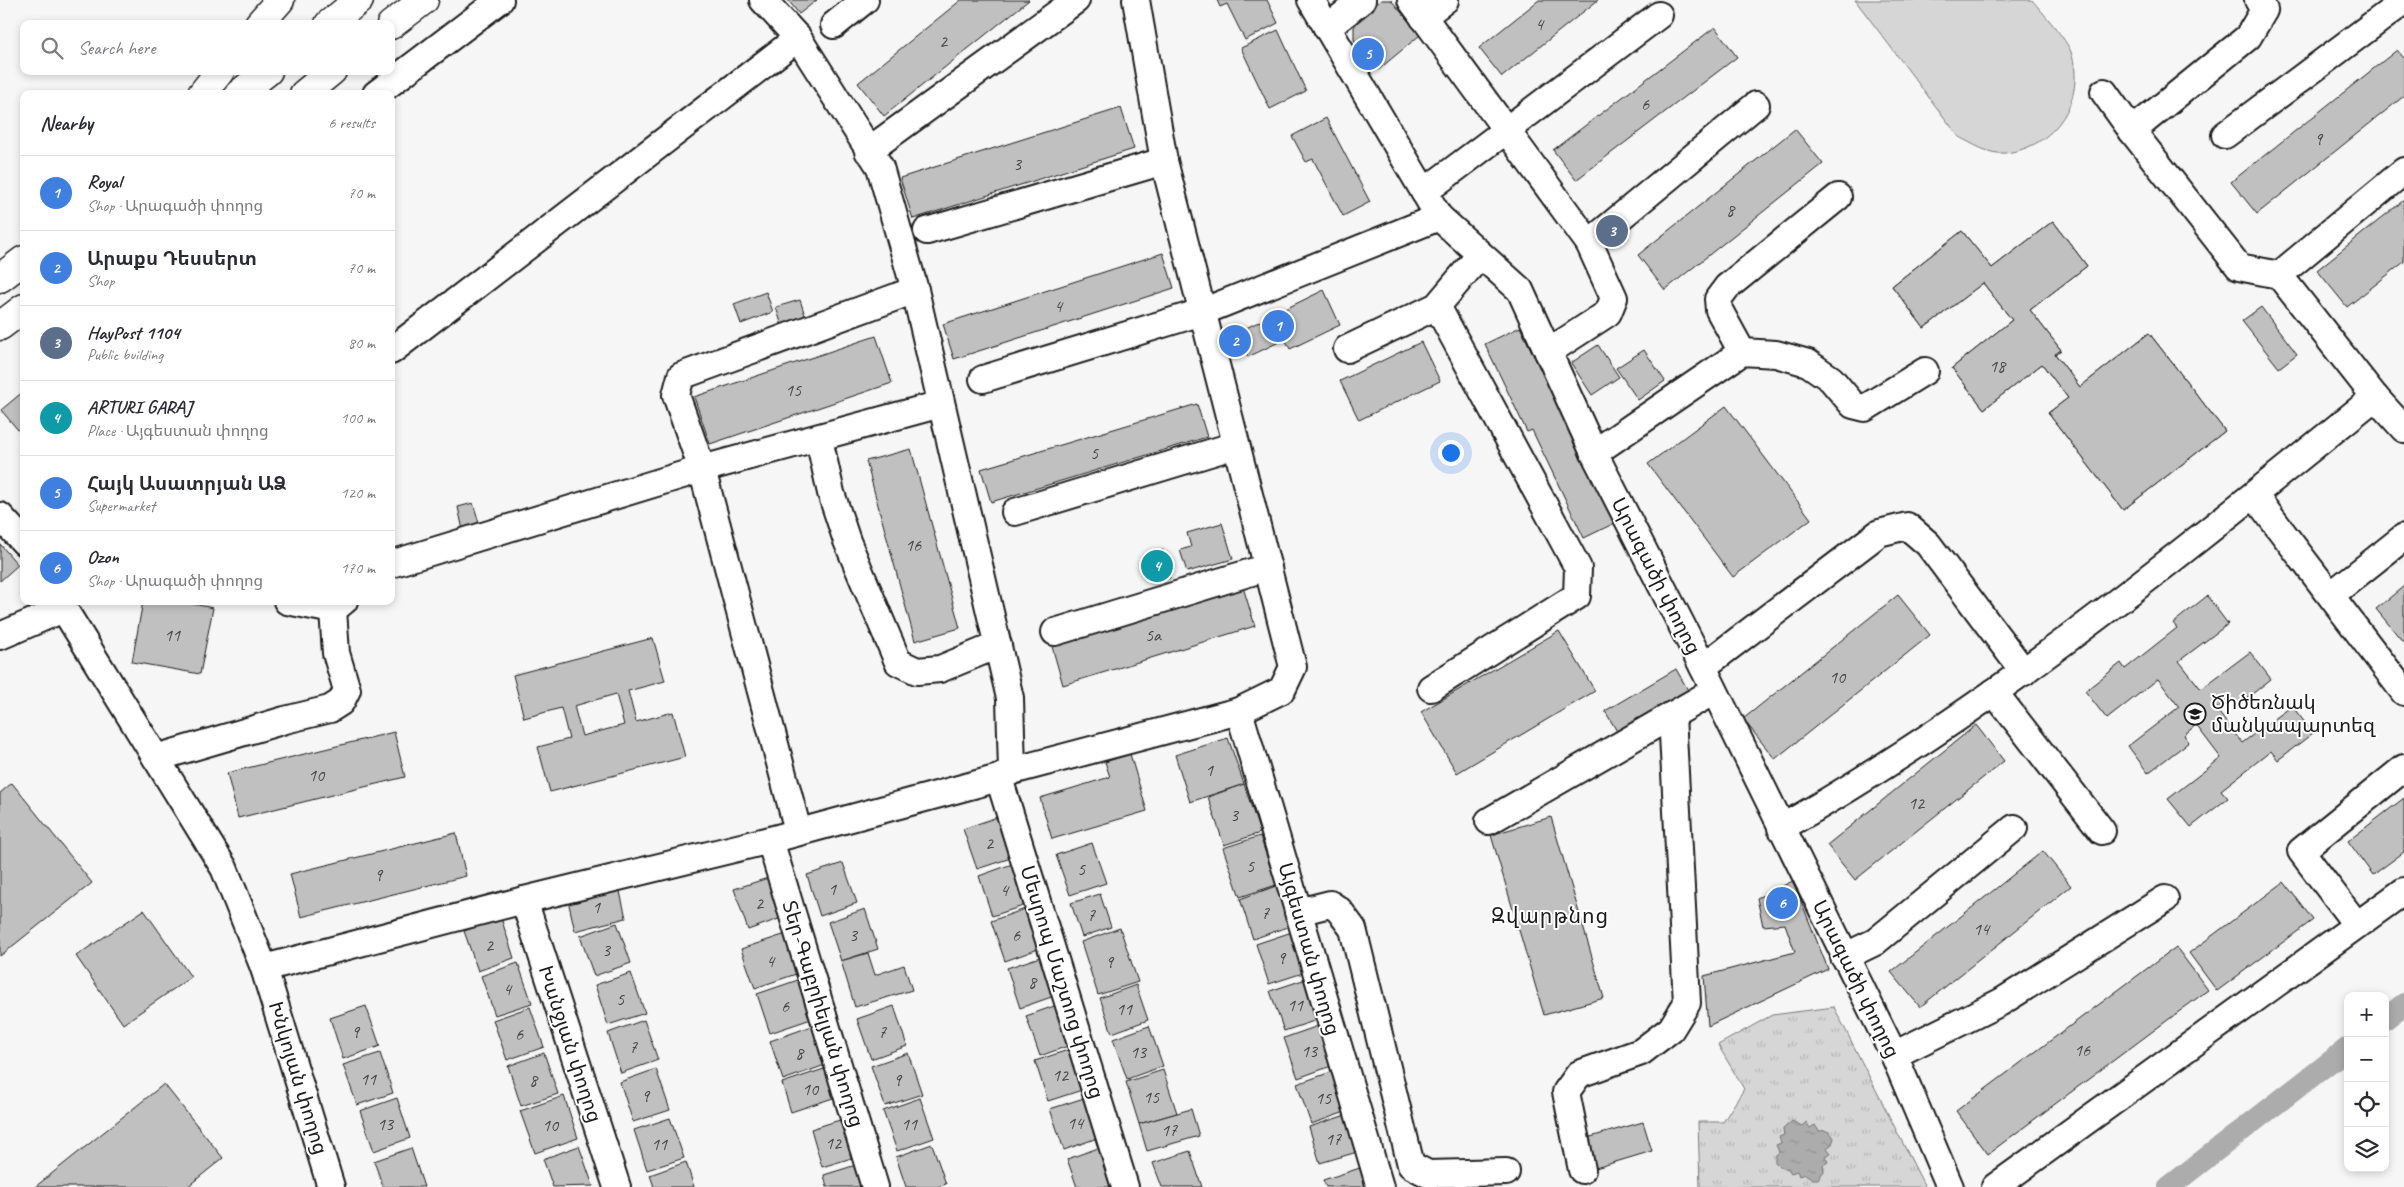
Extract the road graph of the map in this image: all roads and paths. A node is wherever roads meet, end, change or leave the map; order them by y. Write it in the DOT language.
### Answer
graph roads {
  1 [pos="280,0"];
  2 [pos="359,0"];
  3 [pos="424,0"];
  4 [pos="500,0"];
  5 [pos="763,0"];
  6 [pos="865,0"];
  7 [pos="1076,0"];
  8 [pos="1136,0"];
  9 [pos="1311,0"];
  10 [pos="1362,0"];
  11 [pos="1445,0"];
  12 [pos="2258,0"];
  13 [pos="2403,2"];
  14 [pos="1417,9"];
  15 [pos="1659,15"];
  16 [pos="262,20"];
  17 [pos="334,20"];
  18 [pos="395,22"];
  19 [pos="834,24"];
  20 [pos="1327,28"];
  21 [pos="798,38"];
  22 [pos="217,75"];
  23 [pos="263,75"];
  24 [pos="327,75"];
  25 [pos="205,90"];
  26 [pos="244,90"];
  27 [pos="309,90"];
  28 [pos="381,90"];
  29 [pos="2104,92"];
  30 [pos="1756,105"];
  31 [pos="1506,130"];
  32 [pos="2132,132"];
  33 [pos="2225,135"];
  34 [pos="868,151"];
  35 [pos="1164,161"];
  36 [pos="2404,171"];
  37 [pos="1424,192"];
  38 [pos="1838,197"];
  39 [pos="1439,217"];
  40 [pos="927,231"];
  41 [pos="1589,243"];
  42 [pos="1480,254"];
  43 [pos="20,263"];
  44 [pos="2279,275"];
  45 [pos="0,278"];
  46 [pos="915,290"];
  47 [pos="1436,306"];
  48 [pos="20,311"];
  49 [pos="1202,312"];
  50 [pos="0,326"];
  51 [pos="395,348"];
  52 [pos="1348,349"];
  53 [pos="1548,352"];
  54 [pos="1742,352"];
  55 [pos="1925,371"];
  56 [pos="982,379"];
  57 [pos="2375,397"];
  58 [pos="941,404"];
  59 [pos="2404,429"];
  60 [pos="819,439"];
  61 [pos="1236,445"];
  62 [pos="1594,453"];
  63 [pos="702,469"];
  64 [pos="2254,495"];
  65 [pos="1015,512"];
  66 [pos="0,516"];
  67 [pos="2404,537"];
  68 [pos="20,538"];
  69 [pos="395,563"];
  70 [pos="1268,566"];
  71 [pos="2332,595"];
  72 [pos="61,605"];
  73 [pos="339,606"];
  74 [pos="1055,632"];
  75 [pos="0,636"];
  76 [pos="998,645"];
  77 [pos="1703,667"];
  78 [pos="2024,672"];
  79 [pos="1432,688"];
  80 [pos="1714,691"];
  81 [pos="1994,692"];
  82 [pos="2404,692"];
  83 [pos="1239,711"];
  84 [pos="1672,715"];
  85 [pos="156,758"];
  86 [pos="2404,768"];
  87 [pos="1006,774"];
  88 [pos="1489,820"];
  89 [pos="1781,828"];
  90 [pos="2014,828"];
  91 [pos="798,831"];
  92 [pos="2102,831"];
  93 [pos="770,840"];
  94 [pos="2404,891"];
  95 [pos="2165,899"];
  96 [pos="524,900"];
  97 [pos="1298,912"];
  98 [pos="2356,924"];
  99 [pos="1844,957"];
  100 [pos="264,968"];
  101 [pos="1894,1055"];
  102 [pos="1582,1170"];
  103 [pos="1506,1172"];
  104 [pos="331,1187"];
  105 [pos="616,1187"];
  106 [pos="875,1187"];
  107 [pos="1125,1187"];
  108 [pos="1380,1187"];
  109 [pos="1950,1187"];
  110 [pos="1995,1187"];
  1 -- 16 [label="highway"];
  2 -- 17 [label="highway"];
  3 -- 18 [label="highway"];
  4 -- 28 [label="street"];
  5 -- 21 [label="street, Մեսրոպ Մաշտոց փողոց"];
  6 -- 19 [label="street"];
  7 -- 34 [label="street"];
  8 -- 35 [label="street"];
  9 -- 20 [label="street, Արագածի փողոց"];
  10 -- 20 [label="street"];
  11 -- 14 [label="street"];
  12 -- 32 [label="street"];
  13 -- 33 [label="street"];
  14 -- 31 [label="street"];
  15 -- 31 [label="street"];
  20 -- 37 [label="street, Արագածի փողոց"];
  21 -- 34 [label="street, Մեսրոպ Մաշտոց փողոց"];
  21 -- 51 [label="street"];
  22 -- 25 [label="highway"];
  23 -- 26 [label="highway"];
  24 -- 27 [label="highway"];
  29 -- 32 [label="street"];
  30 -- 41 [label="street"];
  31 -- 37 [label="street"];
  31 -- 41 [label="street"];
  32 -- 44 [label="street"];
  34 -- 46 [label="street, Մեսրոպ Մաշտոց փողոց"];
  35 -- 40 [label="street"];
  35 -- 49 [label="street"];
  36 -- 44 [label="street"];
  37 -- 39 [label="street, Արագածի փողոց"];
  38 -- 54 [label="street"];
  39 -- 42 [label="street, Արագածի փողոց"];
  39 -- 49 [label="street"];
  41 -- 53 [label="street"];
  42 -- 47 [label="street"];
  42 -- 53 [label="street, Արագածի փողոց"];
  43 -- 45 [label="highway"];
  44 -- 57 [label="street"];
  46 -- 58 [label="street, Մեսրոպ Մաշտոց փողոց"];
  46 -- 63 [label="street"];
  47 -- 52 [label="street"];
  47 -- 79 [label="street"];
  48 -- 50 [label="highway"];
  49 -- 56 [label="street"];
  49 -- 61 [label="street"];
  53 -- 62 [label="street, Արագածի փողոց"];
  54 -- 55 [label="street"];
  54 -- 62 [label="street"];
  57 -- 59 [label="street"];
  57 -- 64 [label="street"];
  58 -- 60 [label="street"];
  58 -- 76 [label="street, Մեսրոպ Մաշտոց փողոց"];
  60 -- 63 [label="street"];
  60 -- 76 [label="street"];
  61 -- 65 [label="street"];
  61 -- 70 [label="street"];
  62 -- 77 [label="street, Արագածի փողոց"];
  63 -- 69 [label="street"];
  63 -- 91 [label="street"];
  64 -- 71 [label="street"];
  64 -- 78 [label="street"];
  66 -- 68 [label="street"];
  67 -- 71 [label="street"];
  70 -- 74 [label="street"];
  70 -- 83 [label="street"];
  71 -- 82 [label="street"];
  72 -- 75 [label="street"];
  72 -- 85 [label="street, Խնկոյան փողոց"];
  73 -- 85 [label="street"];
  76 -- 87 [label="street, Մեսրոպ Մաշտոց փողոց"];
  77 -- 78 [label="street"];
  77 -- 80 [label="street, Արագածի փողոց"];
  78 -- 81 [label="street"];
  80 -- 84 [label="street"];
  80 -- 89 [label="street, Արագածի փողոց"];
  81 -- 89 [label="street"];
  81 -- 92 [label="street"];
  83 -- 87 [label="street"];
  83 -- 97 [label="street, Այգեստան փողոց"];
  84 -- 88 [label="street"];
  84 -- 102 [label="street"];
  85 -- 100 [label="street, Խնկոյան փողոց"];
  86 -- 98 [label="street"];
  87 -- 91 [label="street"];
  87 -- 107 [label="street, Մեսրոպ Մաշտոց փողոց"];
  89 -- 99 [label="street, Արագածի փողոց"];
  90 -- 99 [label="street"];
  91 -- 93 [label="street"];
  93 -- 96 [label="street"];
  93 -- 106 [label="street, Տեր-Գաբրիելյան փողոց"];
  94 -- 98 [label="street"];
  95 -- 101 [label="street"];
  96 -- 100 [label="street"];
  96 -- 105 [label="street, Խանջյան փողոց"];
  97 -- 103 [label="street"];
  97 -- 108 [label="street, Այգեստան փողոց"];
  98 -- 110 [label="street"];
  99 -- 101 [label="street, Արագածի փողոց"];
  100 -- 104 [label="street, Խնկոյան փողոց"];
  101 -- 109 [label="street, Արագածի փողոց"];
}
